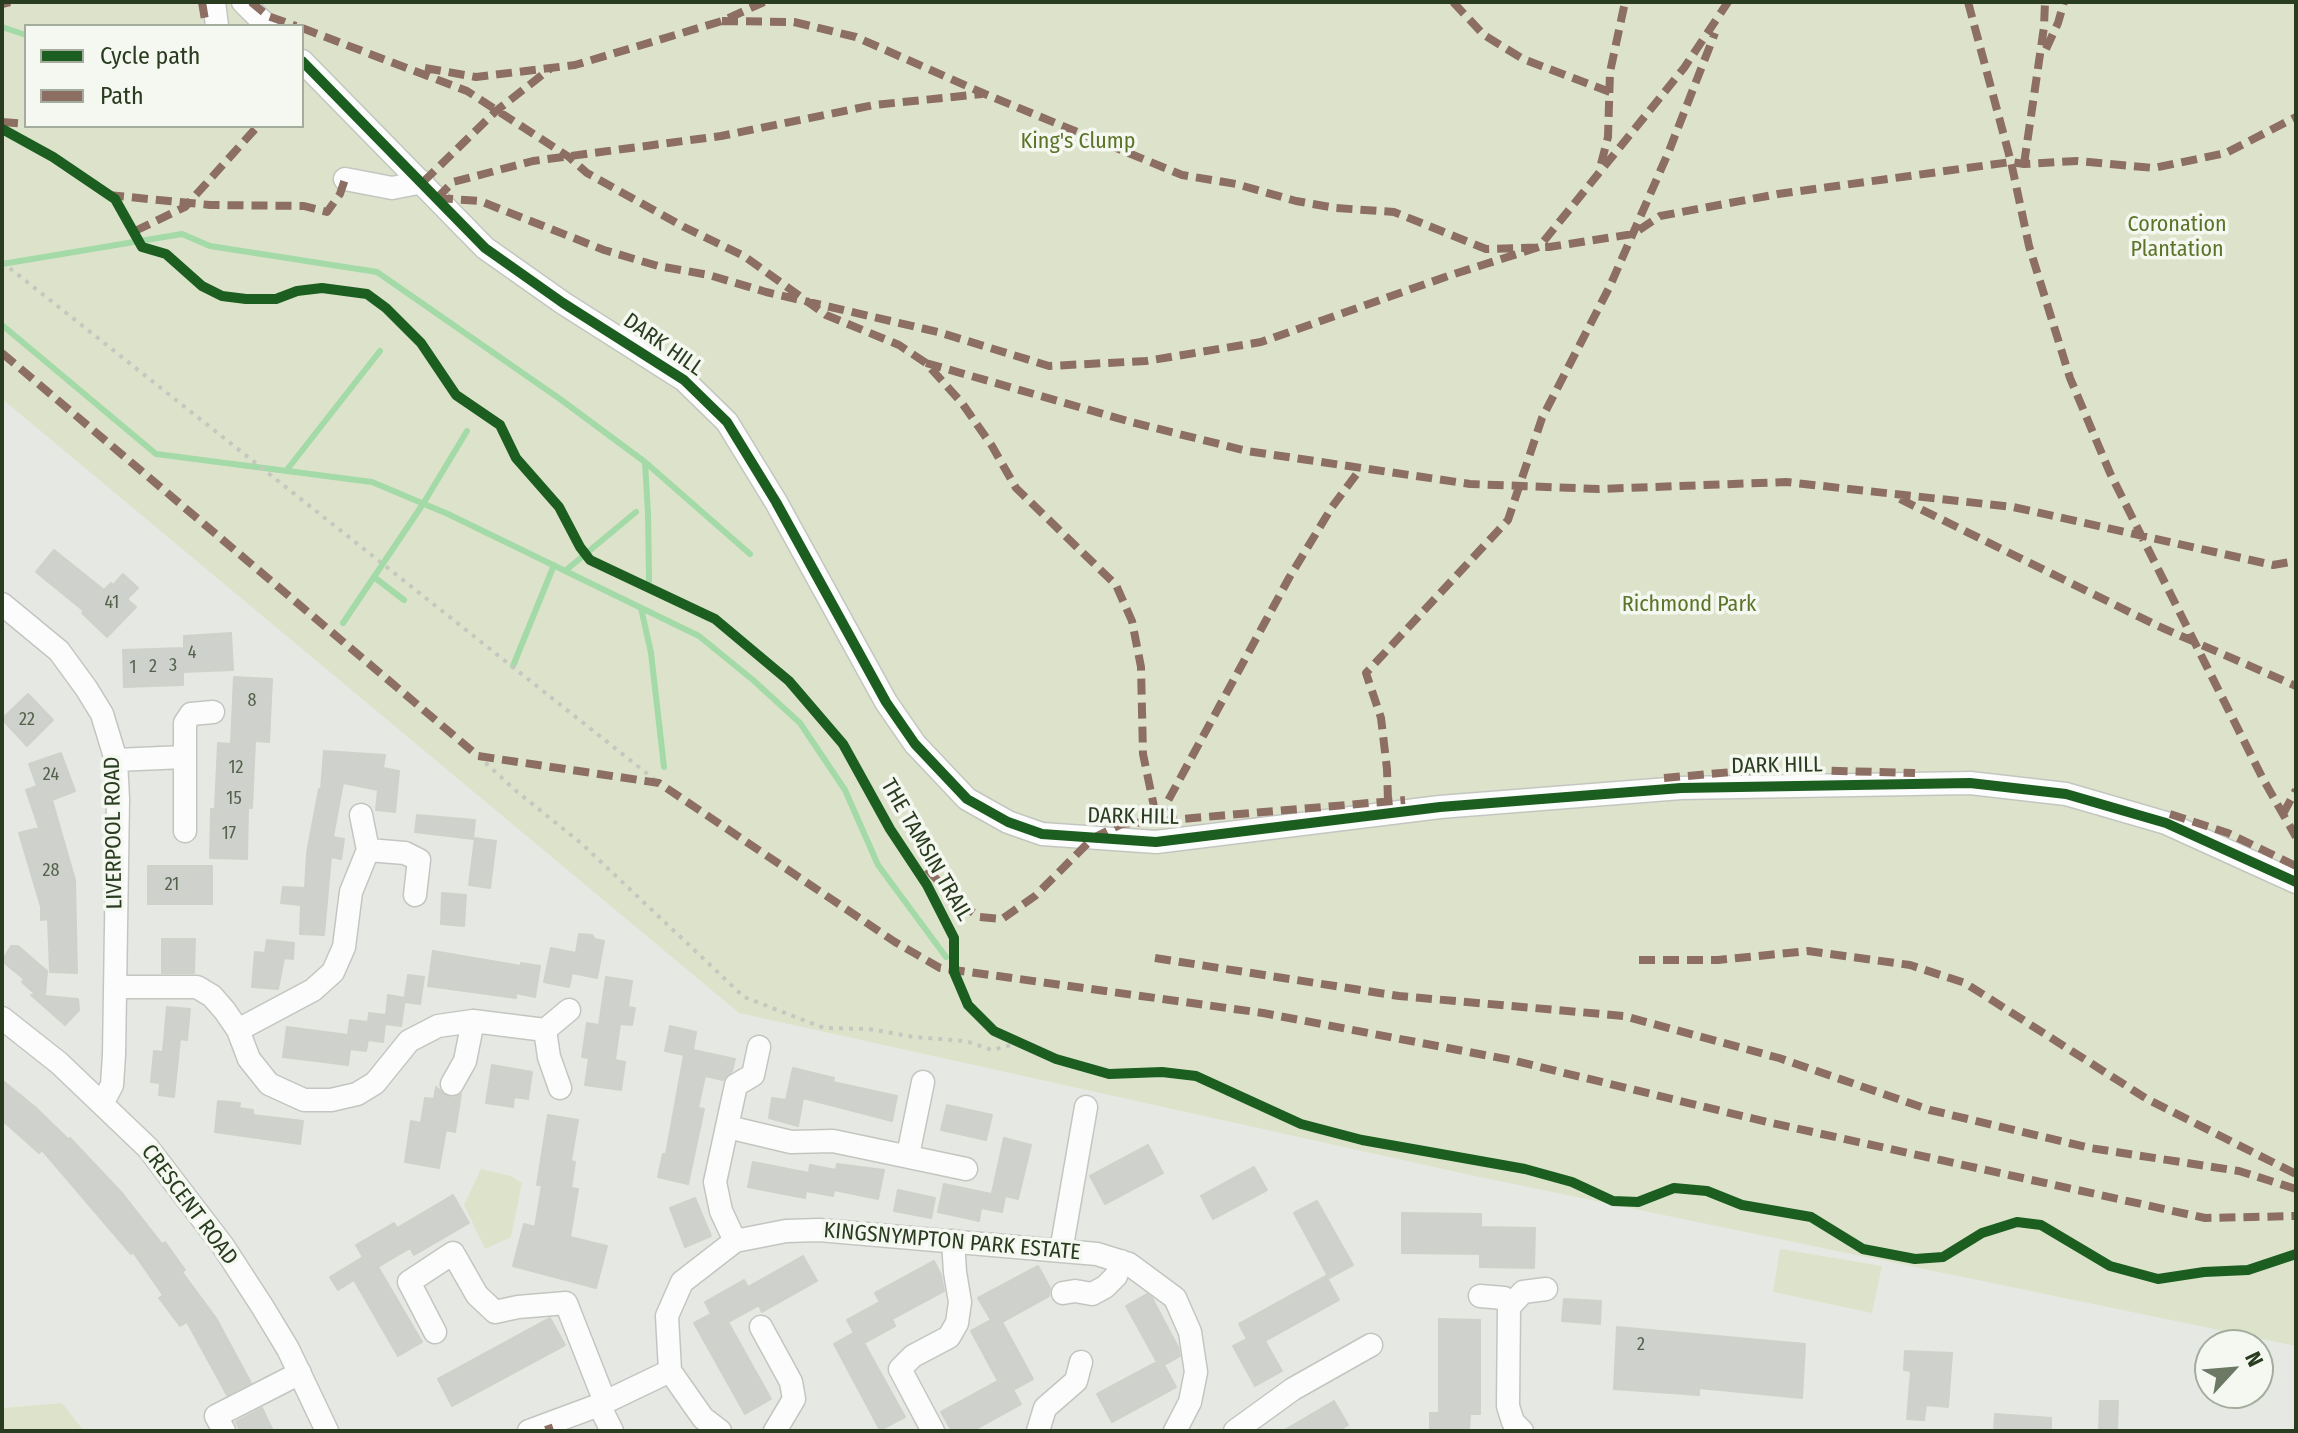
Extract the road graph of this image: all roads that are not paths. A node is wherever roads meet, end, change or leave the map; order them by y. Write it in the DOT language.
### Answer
graph roads {
  1 [pos="214,2"];
  2 [pos="243,2"];
  3 [pos="217,24"];
  4 [pos="265,24"];
  5 [pos="304,63"];
  6 [pos="345,179"];
  7 [pos="423,182"];
  8 [pos="2,604"];
  9 [pos="213,712"];
  10 [pos="184,757"];
  11 [pos="116,760"];
  12 [pos="361,815"];
  13 [pos="185,831"];
  14 [pos="368,850"];
  15 [pos="2296,882"];
  16 [pos="415,895"];
  17 [pos="116,987"];
  18 [pos="569,1010"];
  19 [pos="2,1018"];
  20 [pos="473,1021"];
  21 [pos="238,1030"];
  22 [pos="545,1030"];
  23 [pos="759,1047"];
  24 [pos="923,1082"];
  25 [pos="452,1084"];
  26 [pos="560,1088"];
  27 [pos="103,1102"];
  28 [pos="1086,1107"];
  29 [pos="728,1127"];
  30 [pos="908,1155"];
  31 [pos="966,1169"];
  32 [pos="735,1241"];
  33 [pos="953,1241"];
  34 [pos="1061,1251"];
  35 [pos="1121,1261"];
  36 [pos="1546,1289"];
  37 [pos="1063,1293"];
  38 [pos="1480,1296"];
  39 [pos="1509,1307"];
  40 [pos="761,1327"];
  41 [pos="435,1332"];
  42 [pos="1371,1345"];
  43 [pos="1081,1362"];
  44 [pos="670,1371"];
  45 [pos="300,1373"];
  46 [pos="602,1403"];
  47 [pos="1179,1430"];
  48 [pos="224,1431"];
  49 [pos="327,1431"];
  50 [pos="529,1431"];
  51 [pos="612,1431"];
  52 [pos="720,1431"];
  53 [pos="775,1431"];
  54 [pos="933,1431"];
  55 [pos="1038,1431"];
  56 [pos="1235,1431"];
  57 [pos="1522,1431"];
  1 -- 3 [label="street"];
  2 -- 4 [label="street"];
  5 -- 7 [label="street, DARK HILL"];
  6 -- 7 [label="street"];
  7 -- 15 [label="street, DARK HILL"];
  8 -- 11 [label="street, LIVERPOOL ROAD"];
  9 -- 10 [label="street"];
  10 -- 11 [label="street"];
  10 -- 13 [label="street"];
  11 -- 17 [label="street, LIVERPOOL ROAD"];
  12 -- 14 [label="street"];
  14 -- 16 [label="street"];
  14 -- 21 [label="street"];
  17 -- 21 [label="street"];
  17 -- 27 [label="street, LIVERPOOL ROAD"];
  18 -- 22 [label="street"];
  19 -- 27 [label="street, CRESCENT ROAD"];
  20 -- 21 [label="street"];
  20 -- 22 [label="street"];
  20 -- 25 [label="street"];
  22 -- 26 [label="street"];
  23 -- 29 [label="street"];
  24 -- 30 [label="street"];
  27 -- 45 [label="street, CRESCENT ROAD"];
  28 -- 34 [label="street"];
  29 -- 30 [label="street"];
  29 -- 32 [label="street"];
  30 -- 31 [label="street"];
  32 -- 33 [label="street, KINGSNYMPTON PARK ESTATE"];
  32 -- 44 [label="street, KINGSNYMPTON PARK ESTATE"];
  33 -- 34 [label="street, KINGSNYMPTON PARK ESTATE"];
  33 -- 54 [label="street"];
  34 -- 35 [label="street, KINGSNYMPTON PARK ESTATE"];
  35 -- 37 [label="street"];
  35 -- 47 [label="street, KINGSNYMPTON PARK ESTATE"];
  36 -- 39 [label="street"];
  38 -- 39 [label="street"];
  39 -- 57 [label="street"];
  40 -- 53 [label="street"];
  41 -- 46 [label="street"];
  42 -- 56 [label="street"];
  43 -- 55 [label="street"];
  44 -- 46 [label="street"];
  44 -- 52 [label="street"];
  45 -- 48 [label="street"];
  45 -- 49 [label="street, CRESCENT ROAD"];
  46 -- 50 [label="street"];
  46 -- 51 [label="street"];
}
